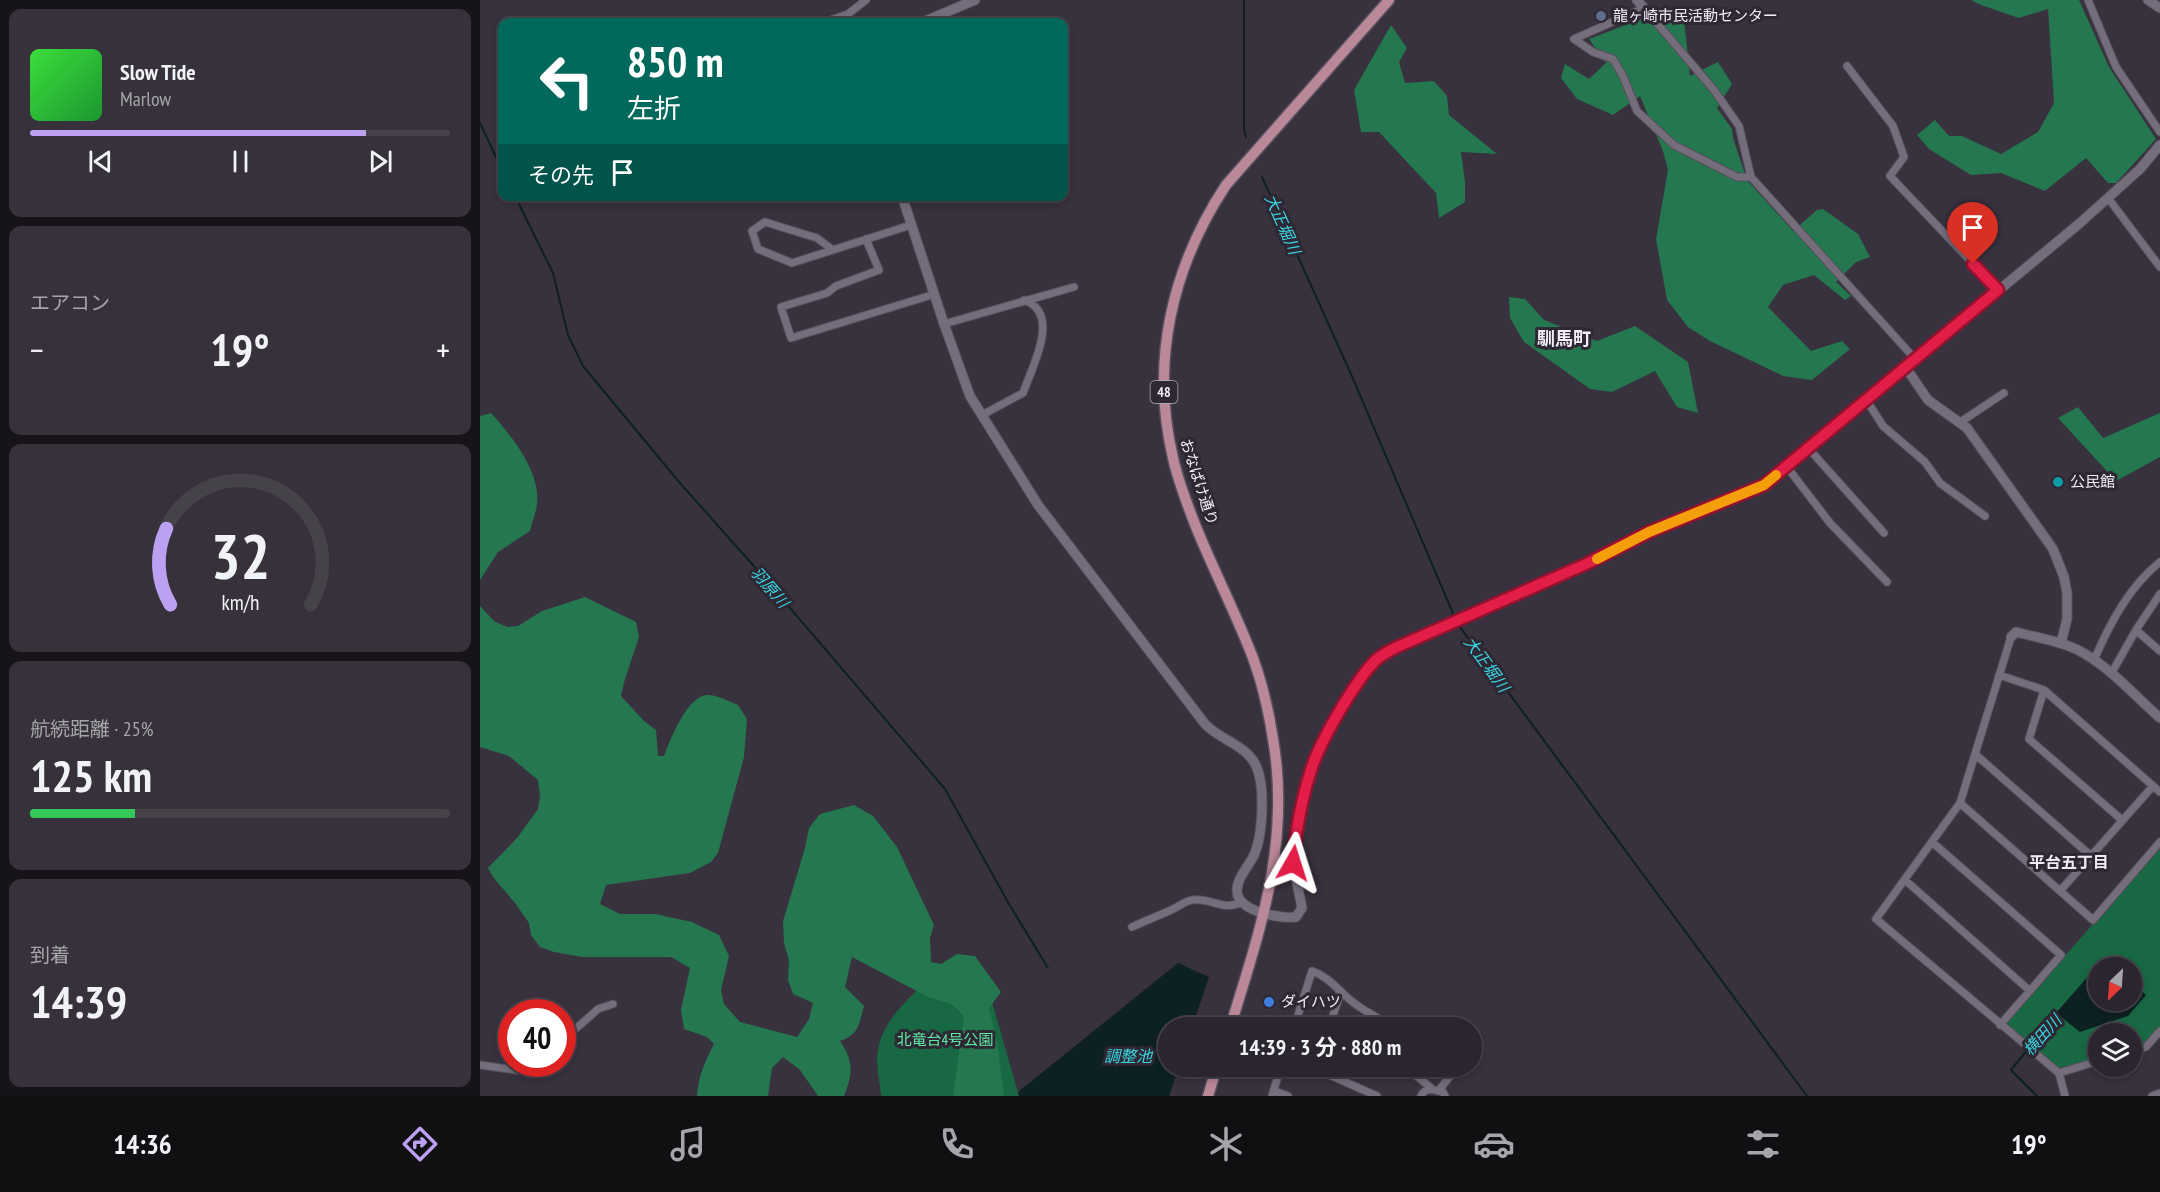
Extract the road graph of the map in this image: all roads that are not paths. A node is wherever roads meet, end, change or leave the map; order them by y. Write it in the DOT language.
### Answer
graph roads {
  1 [pos="866,0"];
  2 [pos="975,0"];
  3 [pos="1389,0"];
  4 [pos="1637,0"];
  5 [pos="2088,0"];
  6 [pos="2148,0"];
  7 [pos="2160,8"];
  8 [pos="1644,9"];
  9 [pos="836,18"];
  10 [pos="932,18"];
  11 [pos="1847,66"];
  12 [pos="2160,132"];
  13 [pos="2160,145"];
  14 [pos="1750,177"];
  15 [pos="2108,198"];
  16 [pos="904,201"];
  17 [pos="911,225"];
  18 [pos="866,239"];
  19 [pos="833,250"];
  20 [pos="2160,267"];
  21 [pos="1074,287"];
  22 [pos="1998,290"];
  23 [pos="935,294"];
  24 [pos="1024,300"];
  25 [pos="944,324"];
  26 [pos="1916,359"];
  27 [pos="1906,368"];
  28 [pos="2004,393"];
  29 [pos="1867,401"];
  30 [pos="982,415"];
  31 [pos="1959,423"];
  32 [pos="1809,449"];
  33 [pos="1787,467"];
  34 [pos="1985,516"];
  35 [pos="1884,533"];
  36 [pos="2160,562"];
  37 [pos="1887,582"];
  38 [pos="2160,594"];
  39 [pos="2136,630"];
  40 [pos="2011,637"];
  41 [pos="2061,643"];
  42 [pos="2160,651"];
  43 [pos="2094,660"];
  44 [pos="2111,674"];
  45 [pos="1999,675"];
  46 [pos="2044,690"];
  47 [pos="2160,718"];
  48 [pos="1975,754"];
  49 [pos="2153,786"];
  50 [pos="2160,792"];
  51 [pos="1960,803"];
  52 [pos="2122,820"];
  53 [pos="1932,842"];
  54 [pos="2160,842"];
  55 [pos="2091,856"];
  56 [pos="1905,880"];
  57 [pos="2060,891"];
  58 [pos="1242,902"];
  59 [pos="1264,913"];
  60 [pos="1132,927"];
  61 [pos="1341,991"];
  62 [pos="2030,991"];
  63 [pos="613,1004"];
  64 [pos="1233,1017"];
  65 [pos="1297,1017"];
  66 [pos="1333,1017"];
  67 [pos="1376,1017"];
  68 [pos="2000,1025"];
  69 [pos="576,1028"];
  70 [pos="2160,1031"];
  71 [pos="2142,1048"];
  72 [pos="2088,1064"];
  73 [pos="480,1065"];
  74 [pos="498,1068"];
  75 [pos="2059,1073"];
  76 [pos="1214,1077"];
  77 [pos="1278,1077"];
  78 [pos="1334,1077"];
  79 [pos="1418,1077"];
  80 [pos="1448,1077"];
  81 [pos="1434,1090"];
  82 [pos="1273,1094"];
  83 [pos="1210,1095"];
  84 [pos="1288,1096"];
  85 [pos="1377,1096"];
  86 [pos="1421,1096"];
  87 [pos="1445,1096"];
  88 [pos="2066,1096"];
  1 -- 9 [label="street"];
  2 -- 10 [label="street"];
  3 -- 59 [label="main road, おなばけ通り / 48"];
  4 -- 8 [label="street"];
  5 -- 12 [label="street"];
  6 -- 7 [label="street"];
  8 -- 14 [label="street"];
  8 -- 14 [label="street"];
  11 -- 22 [label="street"];
  13 -- 15 [label="street"];
  14 -- 26 [label="street"];
  15 -- 20 [label="street"];
  15 -- 22 [label="street"];
  16 -- 17 [label="street"];
  17 -- 18 [label="street"];
  17 -- 23 [label="street"];
  18 -- 19 [label="street"];
  18 -- 23 [label="street"];
  19 -- 19 [label="street"];
  21 -- 24 [label="street"];
  22 -- 26 [label="street"];
  23 -- 25 [label="street"];
  24 -- 25 [label="street"];
  24 -- 30 [label="street"];
  25 -- 30 [label="street"];
  26 -- 27 [label="street"];
  27 -- 29 [label="street"];
  27 -- 31 [label="street"];
  28 -- 31 [label="street"];
  29 -- 32 [label="street"];
  29 -- 34 [label="street"];
  30 -- 58 [label="street"];
  31 -- 41 [label="street"];
  32 -- 33 [label="street"];
  32 -- 35 [label="street"];
  33 -- 37 [label="street"];
  33 -- 59 [label="street"];
  36 -- 43 [label="street"];
  38 -- 39 [label="street"];
  39 -- 42 [label="street"];
  39 -- 44 [label="street"];
  40 -- 41 [label="street"];
  40 -- 45 [label="street"];
  41 -- 43 [label="street"];
  43 -- 44 [label="street"];
  44 -- 47 [label="street"];
  45 -- 46 [label="street"];
  45 -- 48 [label="street"];
  46 -- 49 [label="street"];
  46 -- 52 [label="street"];
  48 -- 51 [label="street"];
  48 -- 55 [label="street"];
  49 -- 50 [label="street"];
  49 -- 52 [label="street"];
  51 -- 53 [label="street"];
  51 -- 57 [label="street"];
  52 -- 55 [label="street"];
  53 -- 56 [label="street"];
  53 -- 62 [label="street"];
  54 -- 57 [label="street"];
  55 -- 57 [label="street"];
  56 -- 62 [label="street"];
  56 -- 68 [label="street"];
  58 -- 59 [label="street"];
  58 -- 60 [label="street"];
  59 -- 64 [label="main road, おなばけ通り / 48"];
  61 -- 65 [label="street"];
  61 -- 66 [label="street"];
  61 -- 67 [label="street"];
  62 -- 68 [label="street"];
  63 -- 69 [label="street"];
  68 -- 75 [label="street"];
  70 -- 71 [label="street"];
  72 -- 75 [label="street"];
  73 -- 74 [label="street"];
  75 -- 88 [label="street"];
  76 -- 83 [label="main road"];
  77 -- 82 [label="street"];
  78 -- 85 [label="street"];
  79 -- 81 [label="street"];
  80 -- 81 [label="street"];
  81 -- 86 [label="street"];
  81 -- 87 [label="street"];
  82 -- 84 [label="street"];
}
